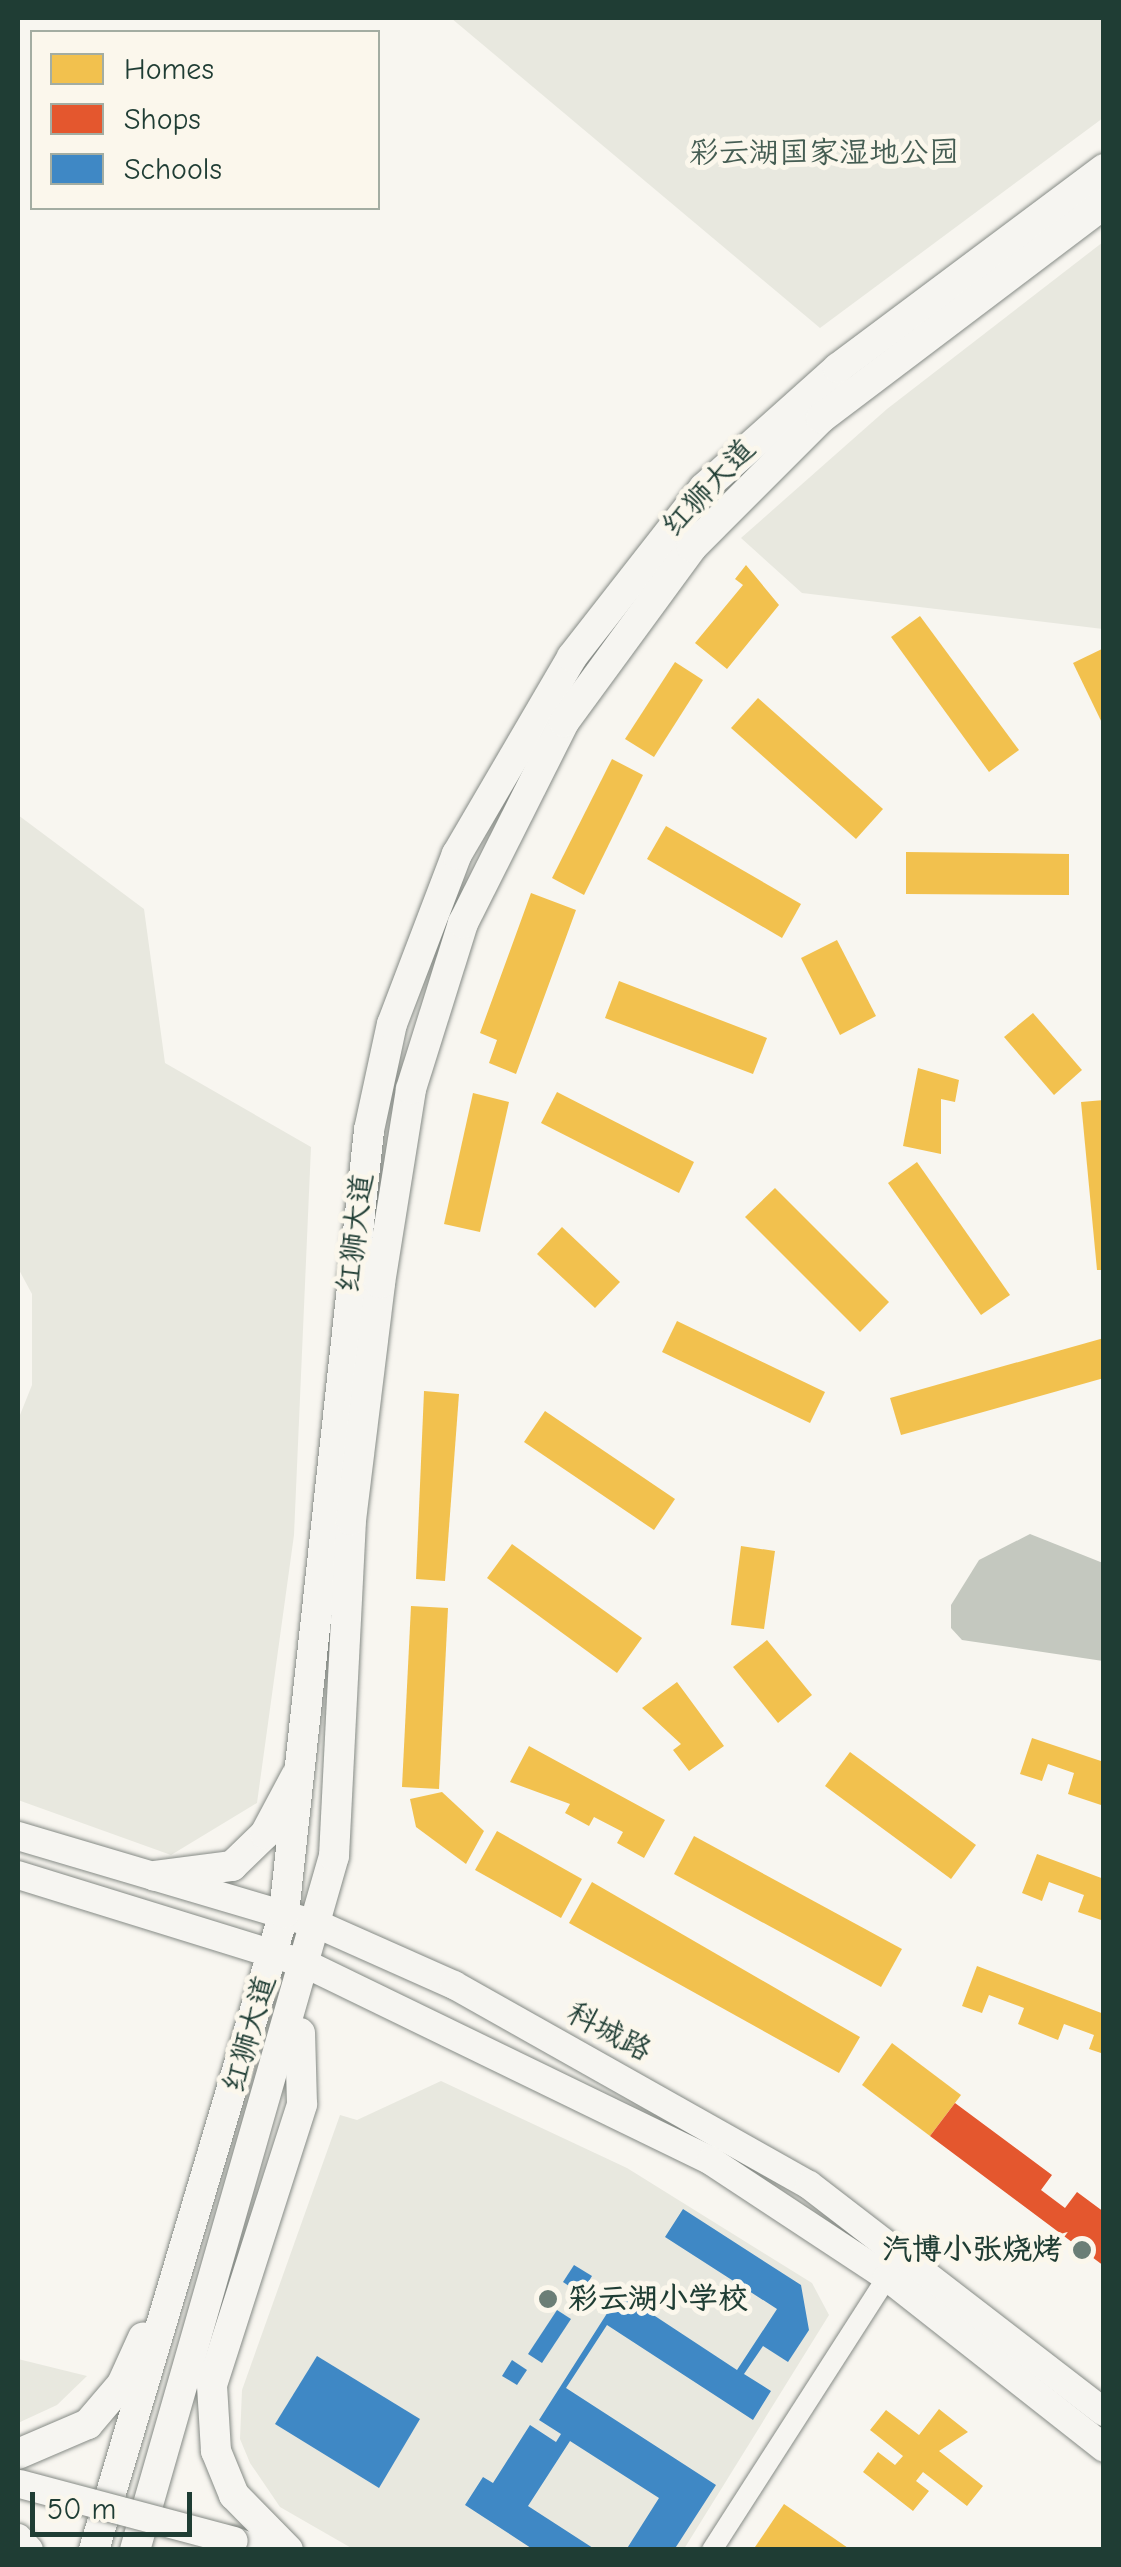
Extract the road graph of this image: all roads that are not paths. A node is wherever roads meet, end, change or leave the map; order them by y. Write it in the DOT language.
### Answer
graph roads {
  1 [pos="1104,169"];
  2 [pos="1104,204"];
  3 [pos="304,1760"];
  4 [pos="18,1836"];
  5 [pos="18,1876"];
  6 [pos="155,1876"];
  7 [pos="284,1914"];
  8 [pos="319,1925"];
  9 [pos="273,1954"];
  10 [pos="308,1966"];
  11 [pos="262,1992"];
  12 [pos="300,1996"];
  13 [pos="886,2277"];
  14 [pos="1104,2412"];
  15 [pos="1104,2448"];
  16 [pos="18,2474"];
  17 [pos="18,2538"];
  18 [pos="247,2545"];
  19 [pos="29,2550"];
  20 [pos="94,2550"];
  21 [pos="135,2550"];
  22 [pos="288,2550"];
  23 [pos="712,2550"];
  1 -- 3 [label="main road, 红狮大道"];
  2 -- 8 [label="main road, 红狮大道"];
  3 -- 6 [label="main road"];
  3 -- 7 [label="main road, 红狮大道"];
  4 -- 6 [label="main road, 科城路"];
  5 -- 9 [label="main road"];
  6 -- 7 [label="main road, 科城路"];
  7 -- 8 [label="main road, 科城路"];
  7 -- 9 [label="main road, 红狮大道"];
  8 -- 10 [label="main road, 红狮大道"];
  8 -- 14 [label="main road, 科城路"];
  9 -- 10 [label="main road"];
  9 -- 11 [label="main road, 红狮大道"];
  10 -- 12 [label="main road, 红狮大道"];
  10 -- 13 [label="main road"];
  11 -- 16 [label="main road"];
  11 -- 20 [label="main road, 红狮大道"];
  12 -- 21 [label="main road, 红狮大道"];
  12 -- 22 [label="main road"];
  13 -- 15 [label="main road"];
  13 -- 23 [label="street"];
  16 -- 18 [label="main road, bridge"];
  17 -- 19 [label="main road"];
}
